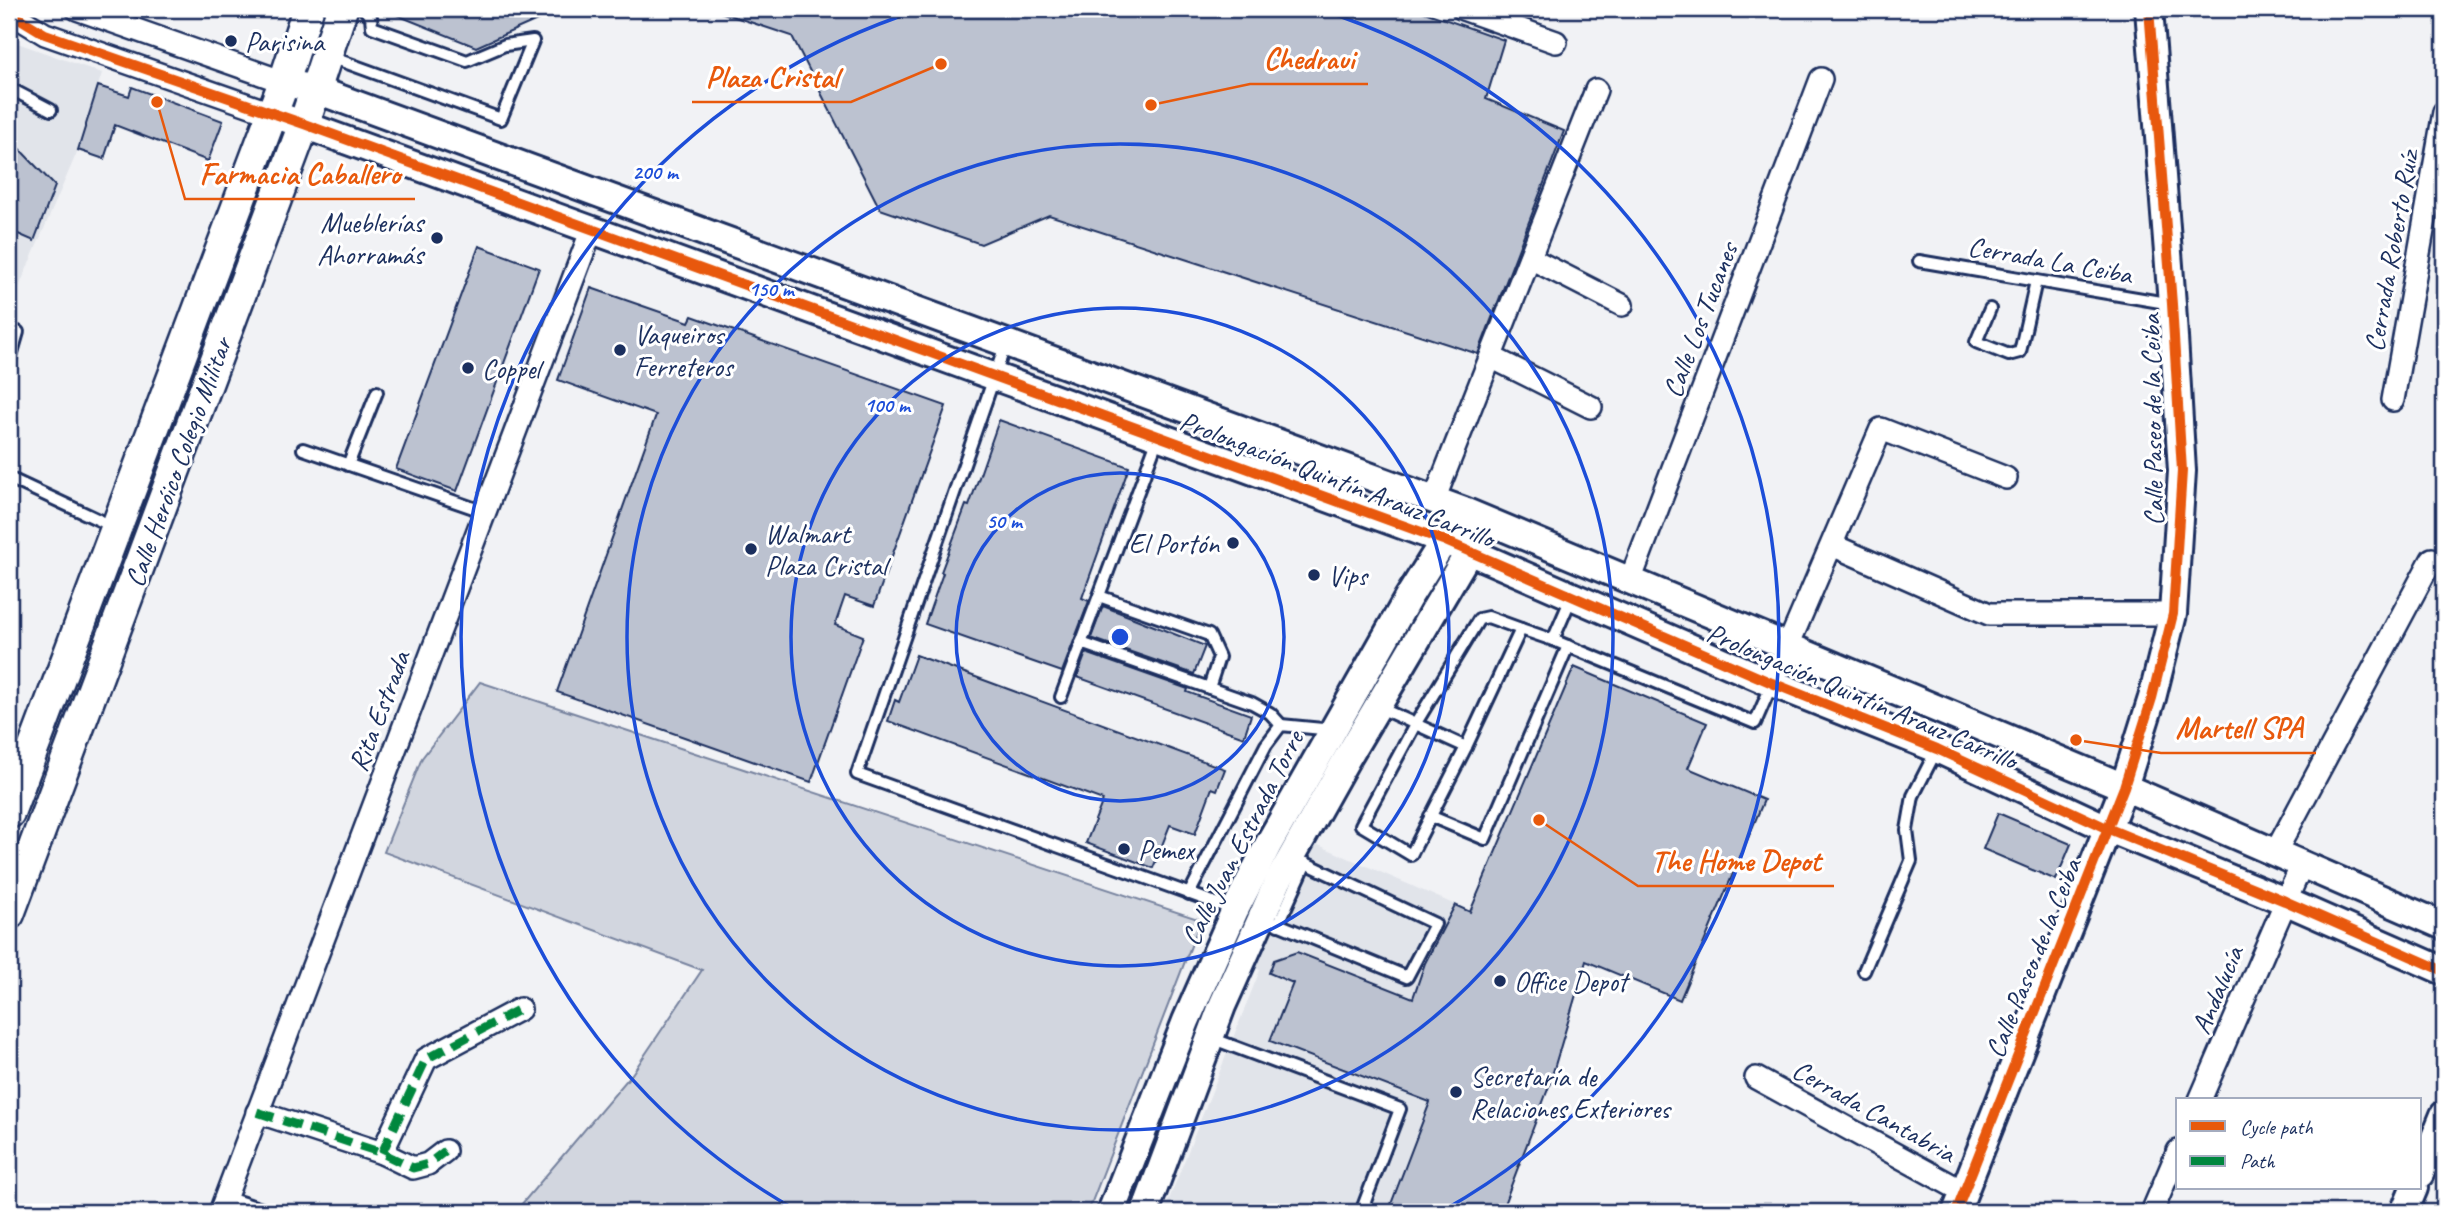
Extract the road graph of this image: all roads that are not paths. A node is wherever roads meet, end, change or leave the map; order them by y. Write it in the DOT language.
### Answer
graph roads {
  1 [pos="76,9"];
  2 [pos="308,9"];
  3 [pos="342,9"];
  4 [pos="364,9"];
  5 [pos="1464,9"];
  6 [pos="2149,9"];
  7 [pos="9,12"];
  8 [pos="1556,42"];
  9 [pos="326,55"];
  10 [pos="1821,79"];
  11 [pos="284,82"];
  12 [pos="9,88"];
  13 [pos="314,89"];
  14 [pos="1597,90"];
  15 [pos="51,110"];
  16 [pos="2444,112"];
  17 [pos="271,113"];
  18 [pos="304,124"];
  19 [pos="671,220"];
  20 [pos="592,229"];
  21 [pos="659,254"];
  22 [pos="1531,258"];
  23 [pos="1919,261"];
  24 [pos="2036,281"];
  25 [pos="2172,304"];
  26 [pos="1622,305"];
  27 [pos="1990,309"];
  28 [pos="18,332"];
  29 [pos="1006,343"];
  30 [pos="1491,356"];
  31 [pos="9,363"];
  32 [pos="995,377"];
  33 [pos="377,392"];
  34 [pos="2393,400"];
  35 [pos="1591,407"];
  36 [pos="1248,432"];
  37 [pos="1158,437"];
  38 [pos="303,449"];
  39 [pos="348,465"];
  40 [pos="1236,465"];
  41 [pos="9,478"];
  42 [pos="2006,478"];
  43 [pos="1434,500"];
  44 [pos="485,512"];
  45 [pos="1475,515"];
  46 [pos="116,528"];
  47 [pos="1443,540"];
  48 [pos="1832,545"];
  49 [pos="1471,552"];
  50 [pos="2432,559"];
  51 [pos="1630,580"];
  52 [pos="1098,596"];
  53 [pos="1572,596"];
  54 [pos="2173,614"];
  55 [pos="1521,629"];
  56 [pos="1553,640"];
  57 [pos="1081,643"];
  58 [pos="1568,646"];
  59 [pos="1789,647"];
  60 [pos="1772,683"];
  61 [pos="1209,688"];
  62 [pos="1353,695"];
  63 [pos="1061,697"];
  64 [pos="1378,706"];
  65 [pos="1416,723"];
  66 [pos="1281,724"];
  67 [pos="1334,730"];
  68 [pos="1466,747"];
  69 [pos="1937,749"];
  70 [pos="2124,787"];
  71 [pos="9,813"];
  72 [pos="1430,817"];
  73 [pos="2109,829"];
  74 [pos="2275,853"];
  75 [pos="1298,859"];
  76 [pos="2302,864"];
  77 [pos="1189,894"];
  78 [pos="2285,901"];
  79 [pos="9,914"];
  80 [pos="1258,917"];
  81 [pos="2444,926"];
  82 [pos="1864,971"];
  83 [pos="2444,971"];
  84 [pos="520,1009"];
  85 [pos="1184,1028"];
  86 [pos="1210,1038"];
  87 [pos="1756,1078"];
  88 [pos="2201,1098"];
  89 [pos="257,1112"];
  90 [pos="2444,1115"];
  91 [pos="445,1152"];
  92 [pos="383,1153"];
  93 [pos="2176,1156"];
  94 [pos="2422,1169"];
  95 [pos="2413,1190"];
  96 [pos="1960,1202"];
  97 [pos="222,1205"];
  98 [pos="271,1212"];
  99 [pos="1111,1212"];
  100 [pos="1145,1212"];
  101 [pos="1361,1212"];
  102 [pos="2152,1212"];
  103 [pos="2404,1212"];
  1 -- 11 [label="street"];
  2 -- 11 [label="main road, Calle Heróico Colegio Militar"];
  3 -- 9 [label="main road, Calle Heróico Colegio Militar"];
  4 -- 9 [label="lane"];
  5 -- 8 [label="street"];
  6 -- 25 [label="street, Calle Paseo de la Ceiba"];
  7 -- 17 [label="street"];
  9 -- 13 [label="main road, Calle Heróico Colegio Militar"];
  10 -- 51 [label="street, Calle Los Tucanes"];
  11 -- 13 [label="street, Prolongación Quintín Arauz Carrillo"];
  11 -- 17 [label="main road, Calle Heróico Colegio Militar"];
  12 -- 15 [label="lane"];
  13 -- 18 [label="main road, Calle Heróico Colegio Militar"];
  13 -- 19 [label="street, Prolongación Quintín Arauz Carrillo"];
  14 -- 22 [label="street"];
  16 -- 34 [label="street, Cerrada Roberto Ruíz"];
  17 -- 18 [label="street, Prolongación Quintín Arauz Carrillo"];
  17 -- 46 [label="main road, Calle Heróico Colegio Militar"];
  18 -- 20 [label="street, Prolongación Quintín Arauz Carrillo"];
  18 -- 79 [label="main road, Calle Heróico Colegio Militar"];
  19 -- 21 [label="street"];
  19 -- 29 [label="street, Prolongación Quintín Arauz Carrillo"];
  20 -- 21 [label="street, Prolongación Quintín Arauz Carrillo"];
  20 -- 44 [label="street, Rita Estrada"];
  21 -- 32 [label="street, Prolongación Quintín Arauz Carrillo"];
  22 -- 26 [label="street"];
  22 -- 30 [label="street"];
  23 -- 24 [label="lane, Cerrada La Ceiba"];
  24 -- 25 [label="lane, Cerrada La Ceiba"];
  24 -- 27 [label="lane"];
  25 -- 54 [label="street, Calle Paseo de la Ceiba"];
  28 -- 31 [label="lane"];
  29 -- 32 [label="lane"];
  29 -- 36 [label="street, Prolongación Quintín Arauz Carrillo"];
  30 -- 35 [label="street"];
  30 -- 43 [label="street"];
  32 -- 37 [label="street, Prolongación Quintín Arauz Carrillo"];
  32 -- 77 [label="lane"];
  33 -- 39 [label="lane"];
  36 -- 40 [label="street"];
  36 -- 43 [label="street, Prolongación Quintín Arauz Carrillo"];
  37 -- 40 [label="street, Prolongación Quintín Arauz Carrillo"];
  37 -- 52 [label="lane"];
  38 -- 39 [label="lane"];
  39 -- 44 [label="lane"];
  40 -- 47 [label="street, Prolongación Quintín Arauz Carrillo"];
  41 -- 46 [label="lane"];
  42 -- 48 [label="street"];
  43 -- 45 [label="street, Prolongación Quintín Arauz Carrillo"];
  44 -- 89 [label="street, Rita Estrada"];
  45 -- 47 [label="street, Calle Juan Estrada Torre"];
  45 -- 49 [label="street, Calle Juan Estrada Torre"];
  45 -- 51 [label="street, Prolongación Quintín Arauz Carrillo"];
  46 -- 71 [label="main road, Calle Heróico Colegio Militar"];
  47 -- 49 [label="street, Prolongación Quintín Arauz Carrillo"];
  47 -- 62 [label="street, Calle Juan Estrada Torre"];
  48 -- 54 [label="street"];
  48 -- 59 [label="street"];
  49 -- 53 [label="street, Prolongación Quintín Arauz Carrillo"];
  49 -- 64 [label="street, Calle Juan Estrada Torre"];
  50 -- 74 [label="street"];
  51 -- 59 [label="street, Prolongación Quintín Arauz Carrillo"];
  52 -- 57 [label="lane"];
  52 -- 61 [label="lane"];
  53 -- 56 [label="lane"];
  53 -- 60 [label="street, Prolongación Quintín Arauz Carrillo"];
  54 -- 70 [label="street, Calle Paseo de la Ceiba"];
  55 -- 56 [label="lane"];
  55 -- 65 [label="lane"];
  55 -- 68 [label="lane"];
  56 -- 58 [label="lane"];
  57 -- 61 [label="lane"];
  57 -- 63 [label="lane"];
  58 -- 60 [label="lane"];
  58 -- 72 [label="lane"];
  59 -- 60 [label="street"];
  59 -- 70 [label="street, Prolongación Quintín Arauz Carrillo"];
  60 -- 69 [label="street, Prolongación Quintín Arauz Carrillo"];
  61 -- 66 [label="lane"];
  62 -- 64 [label="lane"];
  62 -- 67 [label="street, Calle Juan Estrada Torre"];
  64 -- 65 [label="lane"];
  64 -- 75 [label="street, Calle Juan Estrada Torre"];
  65 -- 68 [label="lane"];
  65 -- 72 [label="lane"];
  66 -- 67 [label="lane"];
  66 -- 77 [label="lane"];
  67 -- 80 [label="street, Calle Juan Estrada Torre"];
  68 -- 72 [label="lane"];
  69 -- 73 [label="street, Prolongación Quintín Arauz Carrillo"];
  69 -- 82 [label="lane"];
  70 -- 73 [label="street, Calle Paseo de la Ceiba"];
  70 -- 74 [label="street, Prolongación Quintín Arauz Carrillo"];
  73 -- 78 [label="street, Prolongación Quintín Arauz Carrillo"];
  73 -- 96 [label="street, Calle Paseo de la Ceiba"];
  74 -- 76 [label="street, Prolongación Quintín Arauz Carrillo"];
  75 -- 80 [label="street, Calle Juan Estrada Torre"];
  75 -- 80 [label="lane"];
  76 -- 78 [label="street, Andalucía"];
  76 -- 81 [label="street, Prolongación Quintín Arauz Carrillo"];
  77 -- 80 [label="lane"];
  78 -- 83 [label="street, Prolongación Quintín Arauz Carrillo"];
  78 -- 88 [label="street, Andalucía"];
  80 -- 85 [label="street, Calle Juan Estrada Torre"];
  80 -- 86 [label="street, Calle Juan Estrada Torre"];
  84 -- 92 [label="street"];
  85 -- 86 [label="lane"];
  85 -- 99 [label="street, Calle Juan Estrada Torre"];
  86 -- 100 [label="street, Calle Juan Estrada Torre"];
  86 -- 101 [label="lane"];
  87 -- 96 [label="street, Cerrada Cantabria"];
  89 -- 92 [label="street"];
  89 -- 97 [label="street, Rita Estrada"];
  90 -- 94 [label="street"];
  91 -- 92 [label="street"];
  93 -- 102 [label="street"];
  95 -- 103 [label="street"];
  97 -- 98 [label="lane"];
}
